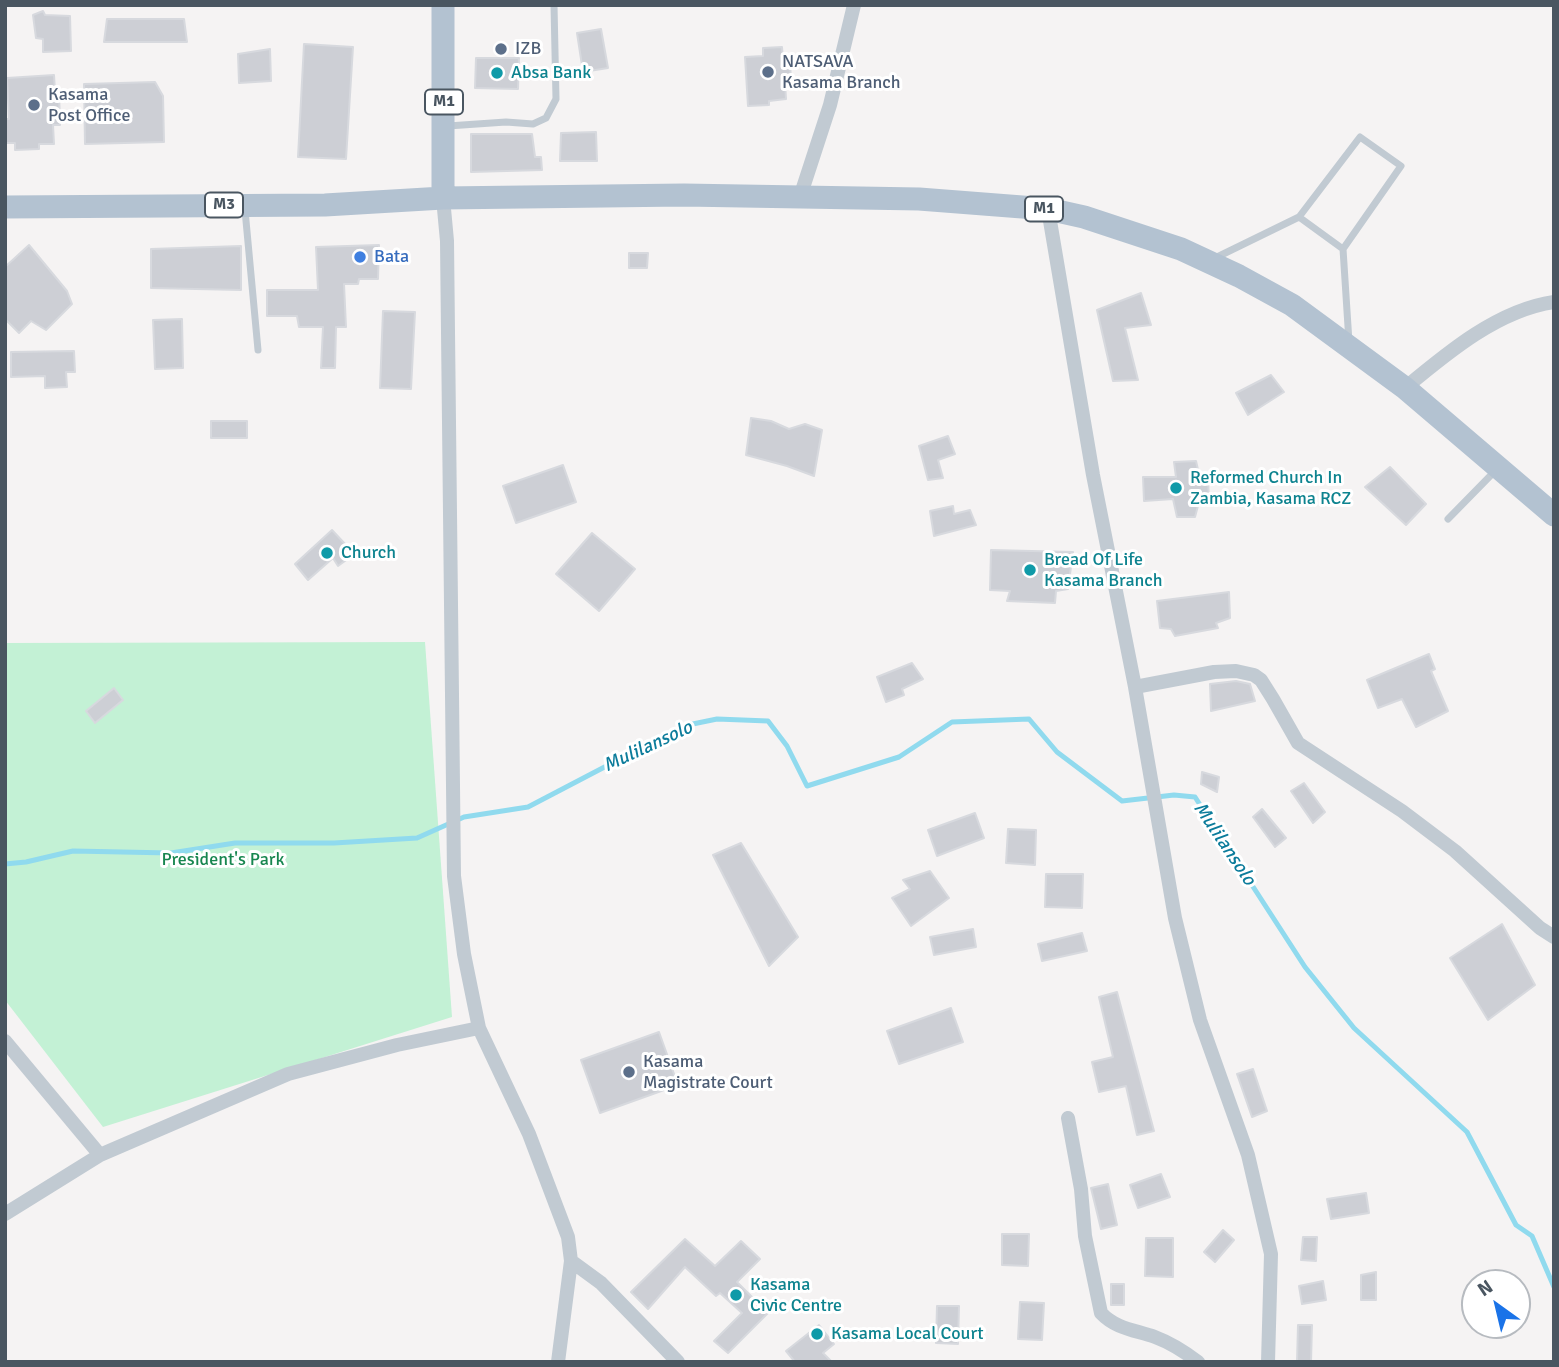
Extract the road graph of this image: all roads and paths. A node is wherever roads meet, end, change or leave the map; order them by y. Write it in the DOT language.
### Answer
graph roads {
  1 [pos="443,5"];
  2 [pos="554,5"];
  3 [pos="854,5"];
  4 [pos="444,127"];
  5 [pos="800,197"];
  6 [pos="443,198"];
  7 [pos="244,205"];
  8 [pos="5,207"];
  9 [pos="1048,209"];
  10 [pos="1299,217"];
  11 [pos="1343,249"];
  12 [pos="1208,261"];
  13 [pos="1554,302"];
  14 [pos="1349,347"];
  15 [pos="258,350"];
  16 [pos="1405,388"];
  17 [pos="1498,468"];
  18 [pos="1554,514"];
  19 [pos="1448,519"];
  20 [pos="1135,687"];
  21 [pos="1554,937"];
  22 [pos="479,1028"];
  23 [pos="5,1041"];
  24 [pos="1068,1118"];
  25 [pos="100,1155"];
  26 [pos="5,1214"];
  27 [pos="571,1261"];
  28 [pos="558,1362"];
  29 [pos="678,1362"];
  30 [pos="1198,1362"];
  31 [pos="1268,1362"];
  1 -- 4 [label="main road, M1"];
  2 -- 4 [label="lane"];
  3 -- 5 [label="street"];
  4 -- 6 [label="main road, M1"];
  5 -- 6 [label="main road, M1"];
  5 -- 9 [label="main road, M1"];
  6 -- 7 [label="main road, M3"];
  6 -- 22 [label="street"];
  7 -- 8 [label="main road, M3"];
  7 -- 15 [label="lane"];
  9 -- 12 [label="main road, M1"];
  9 -- 20 [label="street"];
  10 -- 11 [label="lane"];
  10 -- 11 [label="lane"];
  10 -- 12 [label="lane"];
  11 -- 14 [label="lane"];
  12 -- 14 [label="main road, M1"];
  13 -- 16 [label="street"];
  14 -- 16 [label="main road, M1"];
  16 -- 17 [label="main road, M1"];
  17 -- 18 [label="main road, M1"];
  17 -- 19 [label="lane"];
  20 -- 21 [label="street"];
  20 -- 31 [label="street"];
  22 -- 25 [label="street"];
  22 -- 27 [label="street"];
  23 -- 25 [label="street"];
  24 -- 30 [label="street"];
  25 -- 26 [label="street"];
  27 -- 28 [label="street"];
  27 -- 29 [label="street"];
}
